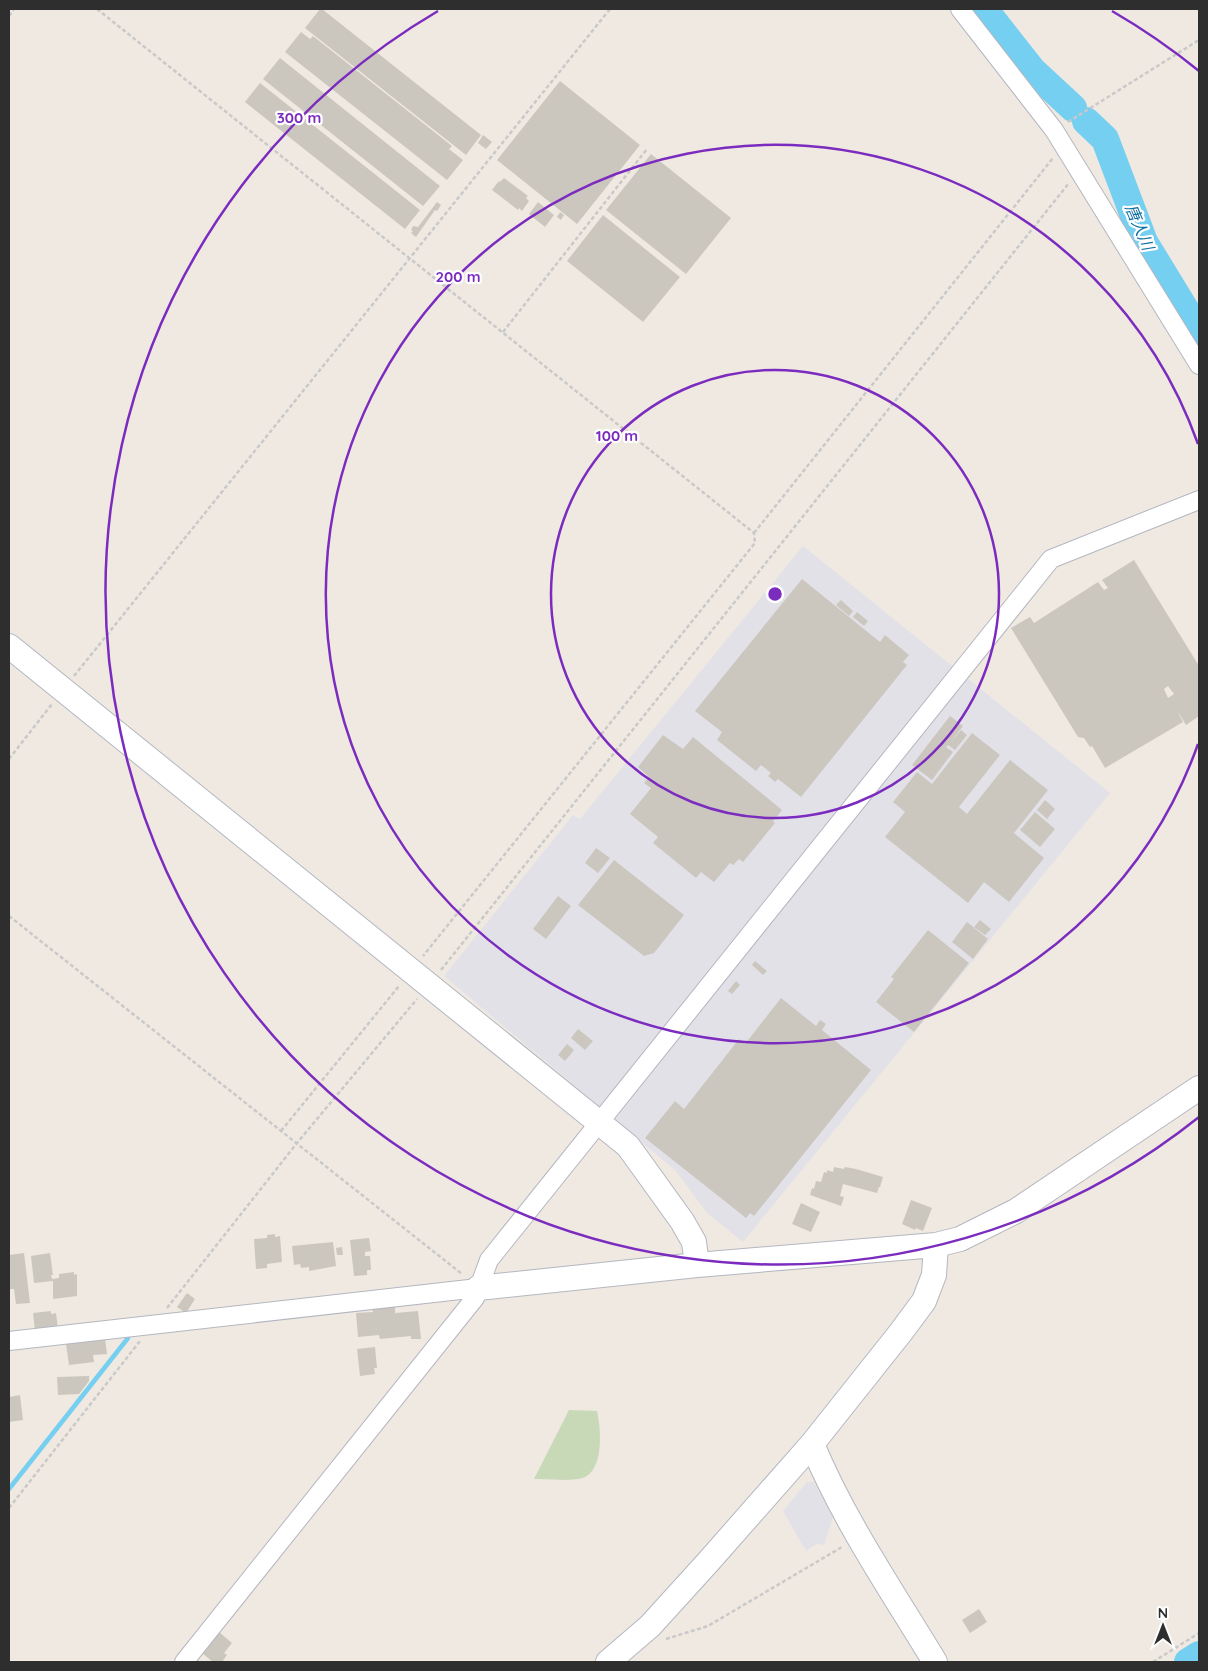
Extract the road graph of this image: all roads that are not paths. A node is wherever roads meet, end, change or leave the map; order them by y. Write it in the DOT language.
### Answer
graph roads {
  1 [pos="960,9"];
  2 [pos="1199,365"];
  3 [pos="1199,500"];
  4 [pos="9,646"];
  5 [pos="1199,1088"];
  6 [pos="600,1121"];
  7 [pos="936,1245"];
  8 [pos="697,1265"];
  9 [pos="478,1288"];
  10 [pos="9,1341"];
  11 [pos="812,1444"];
  12 [pos="184,1662"];
  13 [pos="608,1662"];
  14 [pos="936,1662"];
  1 -- 2 [label="street"];
  3 -- 6 [label="street"];
  4 -- 6 [label="street"];
  5 -- 7 [label="street"];
  6 -- 8 [label="street"];
  6 -- 9 [label="street"];
  7 -- 8 [label="street"];
  7 -- 11 [label="street"];
  8 -- 9 [label="street"];
  9 -- 10 [label="street"];
  9 -- 12 [label="street"];
  11 -- 13 [label="street"];
  11 -- 14 [label="street"];
}
